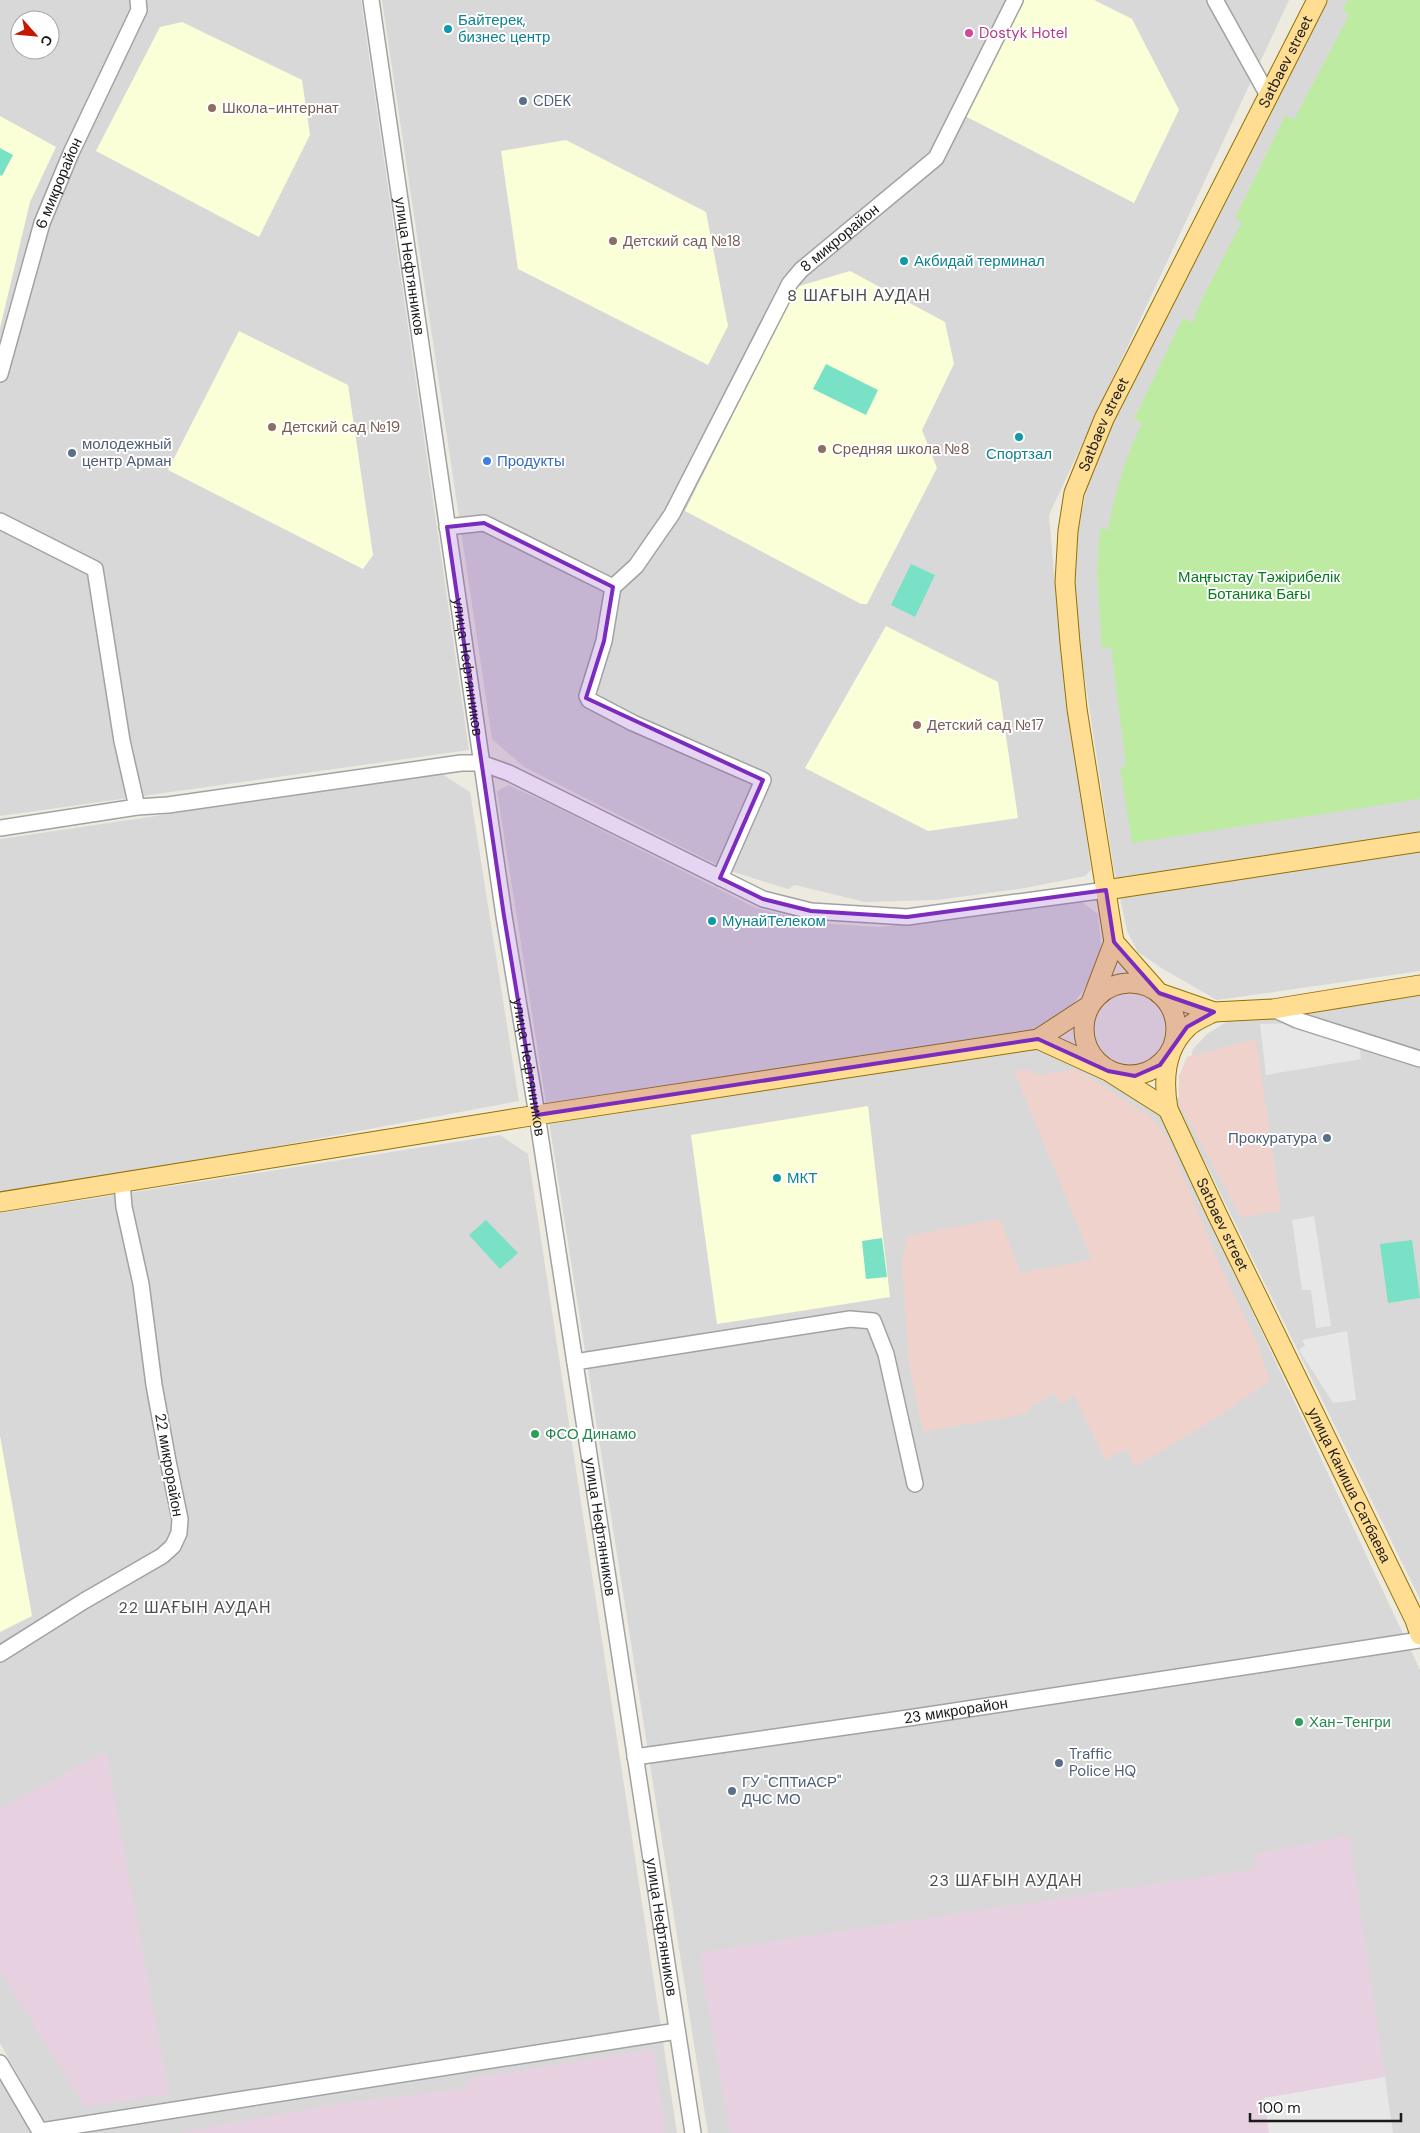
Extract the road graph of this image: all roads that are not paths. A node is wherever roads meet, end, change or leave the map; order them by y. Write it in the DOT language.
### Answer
graph roads {
  1 [pos="138,0"];
  2 [pos="371,0"];
  3 [pos="1015,0"];
  4 [pos="1215,0"];
  5 [pos="1317,0"];
  6 [pos="1268,97"];
  7 [pos="0,374"];
  8 [pos="0,521"];
  9 [pos="448,527"];
  10 [pos="613,586"];
  11 [pos="481,764"];
  12 [pos="137,807"];
  13 [pos="0,828"];
  14 [pos="1420,842"];
  15 [pos="720,878"];
  16 [pos="1106,890"];
  17 [pos="1114,942"];
  18 [pos="1420,985"];
  19 [pos="1159,993"];
  20 [pos="1090,1005"];
  21 [pos="1273,1009"];
  22 [pos="1214,1012"];
  23 [pos="1038,1039"];
  24 [pos="1169,1055"];
  25 [pos="1420,1059"];
  26 [pos="1108,1071"];
  27 [pos="1168,1110"];
  28 [pos="537,1115"];
  29 [pos="122,1182"];
  30 [pos="0,1202"];
  31 [pos="1278,1339"];
  32 [pos="575,1362"];
  33 [pos="915,1484"];
  34 [pos="1420,1635"];
  35 [pos="1420,1640"];
  36 [pos="0,1654"];
  37 [pos="636,1757"];
  38 [pos="677,2031"];
  39 [pos="0,2062"];
  40 [pos="41,2132"];
  41 [pos="693,2133"];
  1 -- 7 [label="street, 6 микрорайон"];
  2 -- 9 [label="street, улица Нефтянников"];
  3 -- 10 [label="street, 8 микрорайон"];
  4 -- 6 [label="street"];
  5 -- 6 [label="main road, Satbaev street"];
  6 -- 16 [label="main road, Satbaev street"];
  8 -- 12 [label="street"];
  9 -- 10 [label="street"];
  9 -- 11 [label="street, улица Нефтянников"];
  10 -- 15 [label="street"];
  11 -- 12 [label="street"];
  11 -- 15 [label="street"];
  11 -- 28 [label="street, улица Нефтянников"];
  12 -- 13 [label="street"];
  14 -- 16 [label="main road"];
  15 -- 16 [label="street"];
  16 -- 17 [label="main road"];
  17 -- 19 [label="main road"];
  17 -- 20 [label="main road"];
  18 -- 21 [label="main road"];
  19 -- 20 [label="main road"];
  19 -- 22 [label="main road"];
  19 -- 24 [label="main road"];
  20 -- 23 [label="main road"];
  20 -- 26 [label="main road"];
  21 -- 22 [label="main road"];
  21 -- 25 [label="street"];
  22 -- 24 [label="main road"];
  23 -- 26 [label="main road"];
  23 -- 28 [label="main road"];
  24 -- 26 [label="main road"];
  24 -- 27 [label="main road, Satbaev street"];
  26 -- 27 [label="main road"];
  27 -- 31 [label="main road, Satbaev street"];
  28 -- 29 [label="main road"];
  28 -- 32 [label="street, улица Нефтянников"];
  29 -- 30 [label="main road"];
  29 -- 36 [label="street, 22 микрорайон"];
  31 -- 34 [label="main road, улица Каниша Сатбаева"];
  32 -- 33 [label="street"];
  32 -- 37 [label="street, улица Нефтянников"];
  35 -- 37 [label="street, 23 микрорайон"];
  37 -- 38 [label="street, улица Нефтянников"];
  38 -- 40 [label="street"];
  38 -- 41 [label="street, улица Нефтянников"];
  39 -- 40 [label="street"];
}
